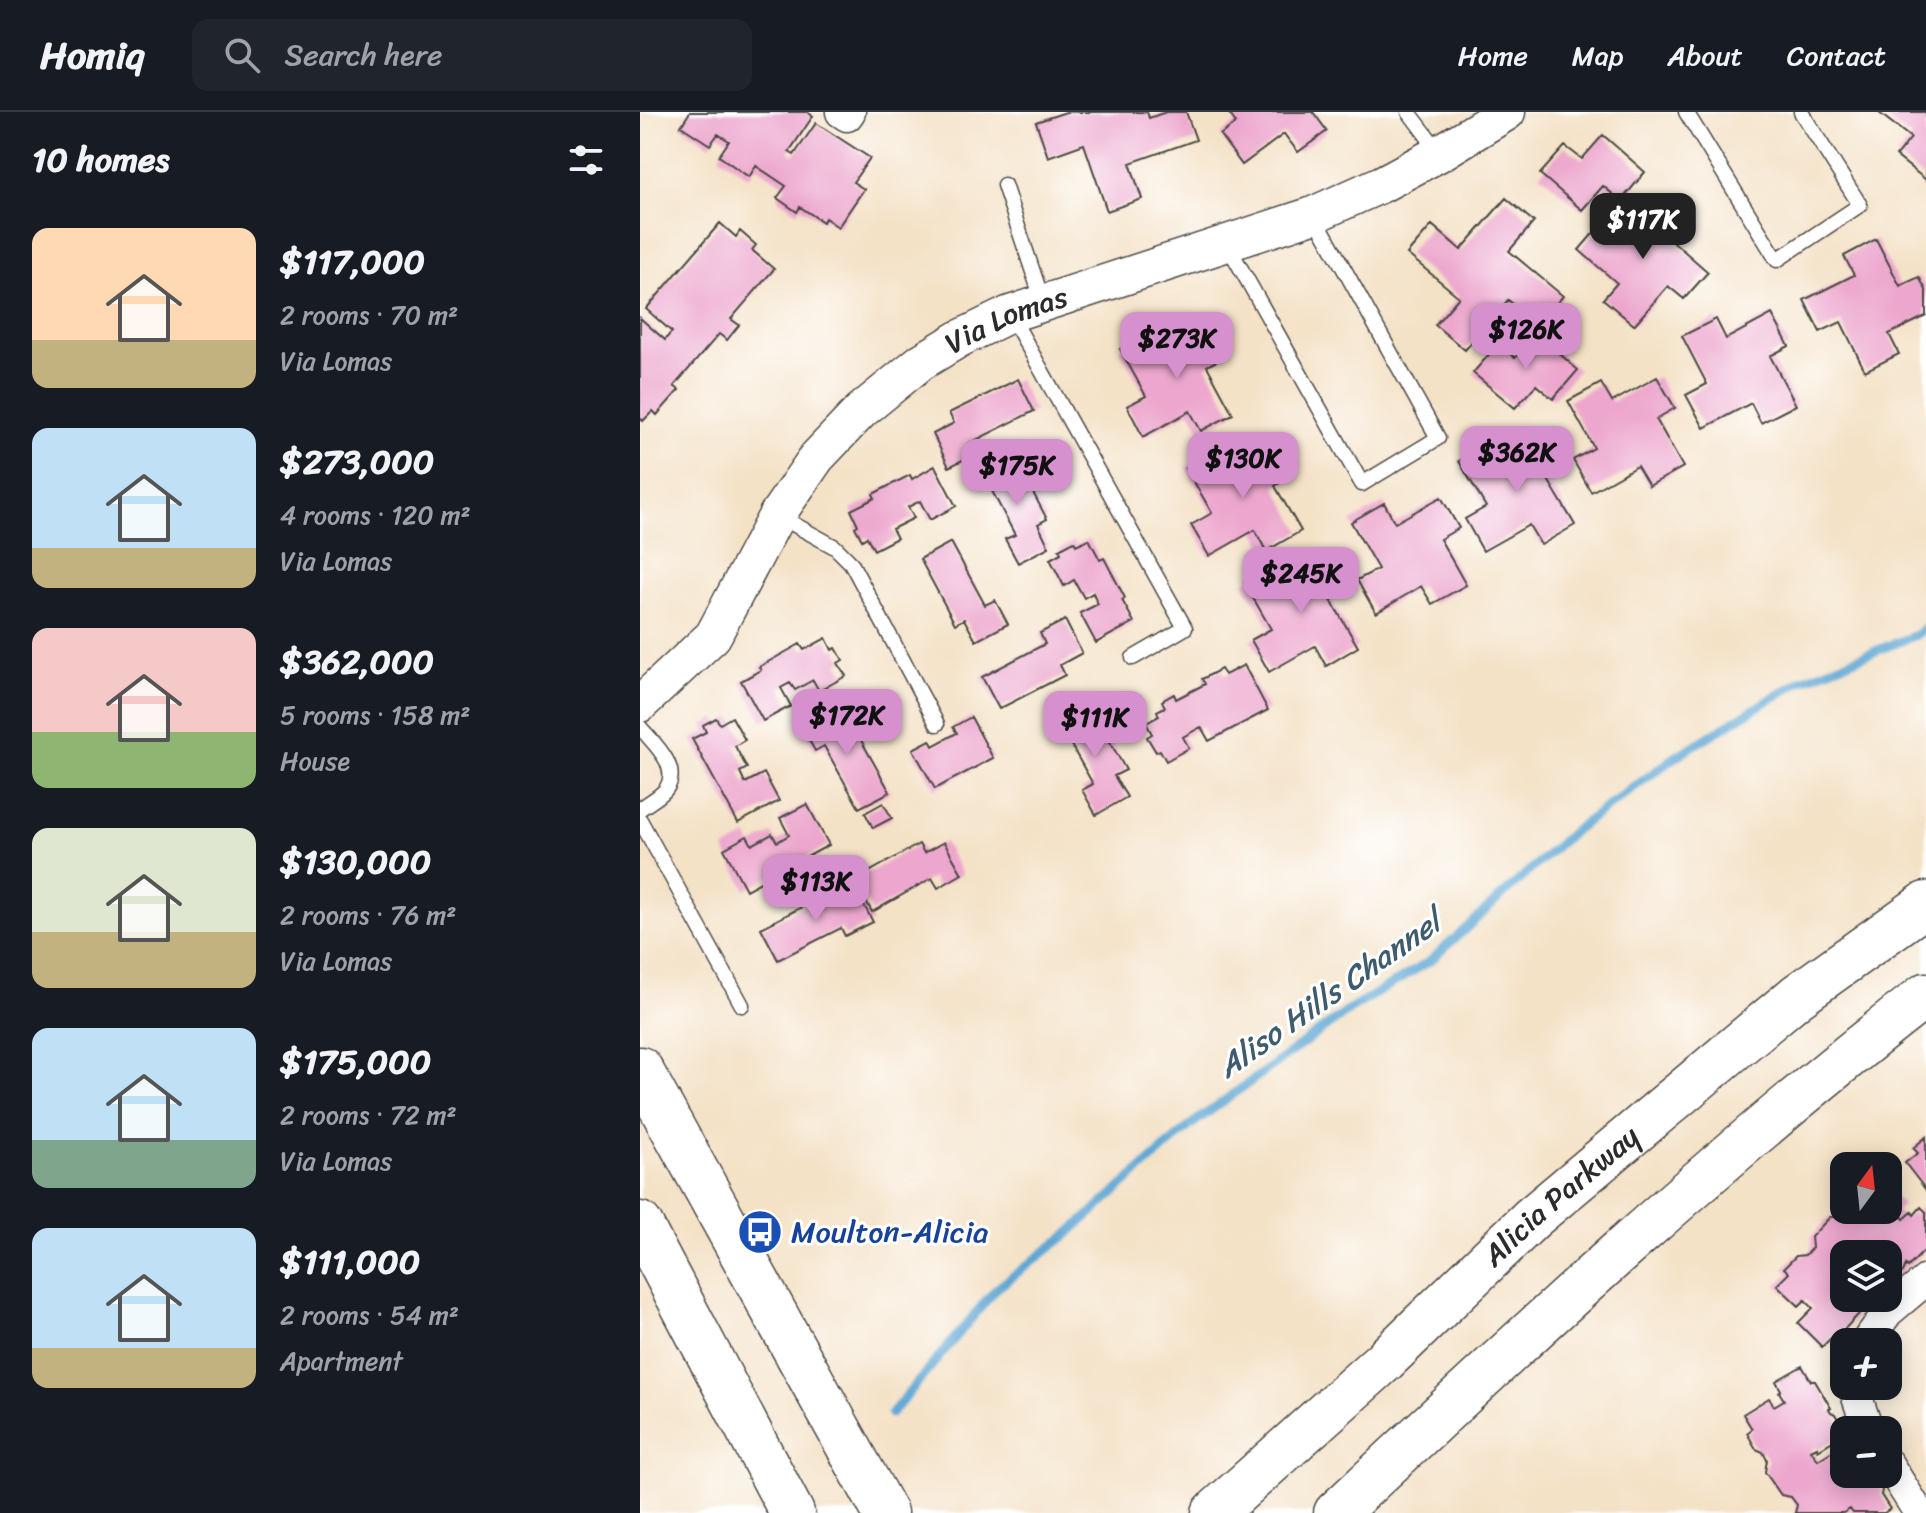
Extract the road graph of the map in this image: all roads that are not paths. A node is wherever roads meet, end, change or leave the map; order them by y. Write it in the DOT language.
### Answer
graph roads {
  1 [pos="841,112"];
  2 [pos="850,112"];
  3 [pos="1409,112"];
  4 [pos="1507,112"];
  5 [pos="1686,112"];
  6 [pos="1801,112"];
  7 [pos="1440,153"];
  8 [pos="1004,185"];
  9 [pos="1313,215"];
  10 [pos="1227,244"];
  11 [pos="1027,309"];
  12 [pos="777,515"];
  13 [pos="1133,658"];
  14 [pos="640,704"];
  15 [pos="937,724"];
  16 [pos="640,727"];
  17 [pos="640,809"];
  18 [pos="640,820"];
  19 [pos="1926,904"];
  20 [pos="1926,995"];
  21 [pos="742,1005"];
  22 [pos="640,1069"];
  23 [pos="640,1224"];
  24 [pos="1926,1280"];
  25 [pos="1876,1328"];
  26 [pos="1902,1486"];
  27 [pos="792,1513"];
  28 [pos="885,1513"];
  29 [pos="1214,1513"];
  30 [pos="1336,1513"];
  31 [pos="1919,1513"];
  1 -- 2 [label="street"];
  3 -- 7 [label="lane"];
  4 -- 7 [label="street, Via Lomas"];
  5 -- 6 [label="lane"];
  7 -- 9 [label="street, Via Lomas"];
  8 -- 11 [label="lane"];
  9 -- 10 [label="street, Via Lomas"];
  9 -- 10 [label="lane"];
  10 -- 11 [label="street, Via Lomas"];
  11 -- 12 [label="street, Via Lomas"];
  11 -- 13 [label="lane"];
  12 -- 14 [label="street, Via Lomas"];
  12 -- 15 [label="lane"];
  16 -- 17 [label="lane"];
  18 -- 21 [label="lane"];
  19 -- 29 [label="main road, Alicia Parkway"];
  20 -- 30 [label="main road"];
  22 -- 28 [label="main road"];
  23 -- 27 [label="main road"];
  24 -- 25 [label="street"];
  26 -- 31 [label="street"];
}
